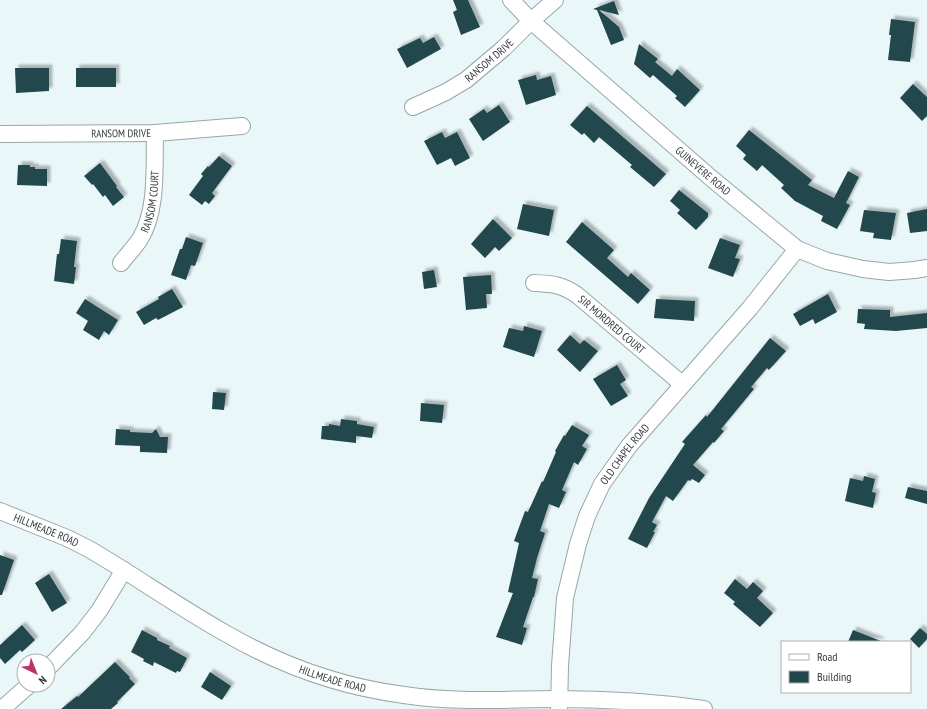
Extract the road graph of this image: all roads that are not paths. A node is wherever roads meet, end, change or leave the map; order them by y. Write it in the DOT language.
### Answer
graph roads {
  1 [pos="511,0"];
  2 [pos="555,0"];
  3 [pos="531,21"];
  4 [pos="413,107"];
  5 [pos="242,126"];
  6 [pos="155,133"];
  7 [pos="0,134"];
  8 [pos="797,249"];
  9 [pos="121,263"];
  10 [pos="927,268"];
  11 [pos="534,283"];
  12 [pos="682,384"];
  13 [pos="0,511"];
  14 [pos="124,570"];
  15 [pos="56,660"];
  16 [pos="20,693"];
  17 [pos="559,704"];
  18 [pos="2,709"];
  19 [pos="704,709"];
  1 -- 3 [label="street, GUINEVERE ROAD"];
  2 -- 3 [label="street, RANSOM DRIVE"];
  3 -- 4 [label="street, RANSOM DRIVE"];
  3 -- 8 [label="street, GUINEVERE ROAD"];
  5 -- 6 [label="street, RANSOM DRIVE"];
  6 -- 7 [label="street, RANSOM DRIVE"];
  6 -- 9 [label="street, RANSOM COURT"];
  8 -- 10 [label="street, GUINEVERE ROAD"];
  8 -- 12 [label="street, OLD CHAPEL ROAD"];
  11 -- 12 [label="street, SIR MORDRED COURT"];
  12 -- 17 [label="street, OLD CHAPEL ROAD"];
  13 -- 14 [label="street, HILLMEADE ROAD"];
  14 -- 15 [label="street"];
  14 -- 17 [label="street, HILLMEADE ROAD"];
  16 -- 18 [label="street"];
  17 -- 19 [label="street, HILLMEADE ROAD"];
}
